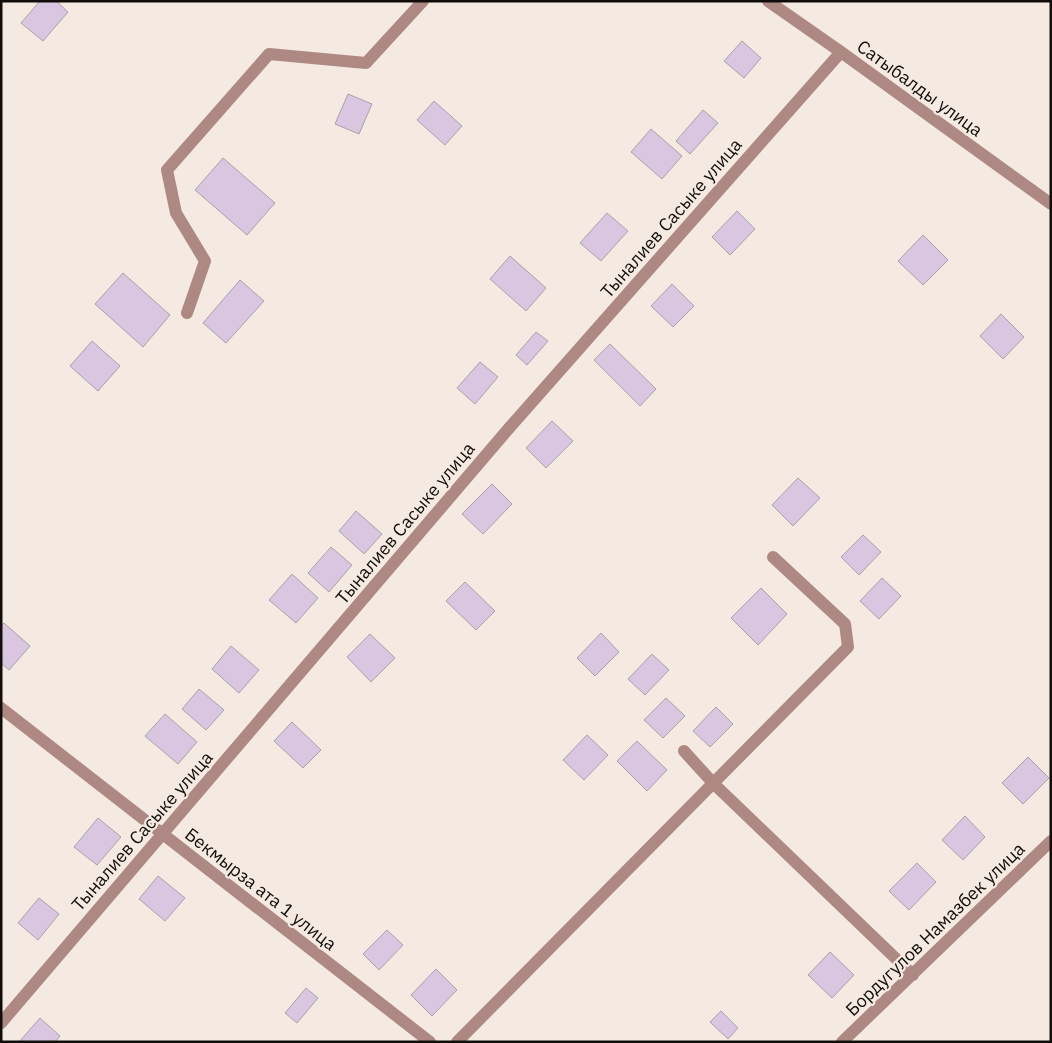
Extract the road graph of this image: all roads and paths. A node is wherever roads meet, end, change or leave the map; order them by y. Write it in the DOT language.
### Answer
graph roads {
  1 [pos="423,1"];
  2 [pos="768,1"];
  3 [pos="841,52"];
  4 [pos="1051,204"];
  5 [pos="188,313"];
  6 [pos="773,557"];
  7 [pos="1,708"];
  8 [pos="684,750"];
  9 [pos="713,783"];
  10 [pos="162,834"];
  11 [pos="1051,841"];
  12 [pos="913,974"];
  13 [pos="1,1023"];
  14 [pos="430,1042"];
  15 [pos="457,1042"];
  16 [pos="842,1042"];
  1 -- 5 [label="street"];
  2 -- 3 [label="street, Сатыбалды улица"];
  3 -- 4 [label="street, Сатыбалды улица"];
  3 -- 10 [label="street, Тыналиев Сасыке улица"];
  6 -- 9 [label="street"];
  7 -- 10 [label="street, Бекмырза ата 1 улица"];
  8 -- 9 [label="street"];
  9 -- 12 [label="street"];
  9 -- 15 [label="street"];
  10 -- 13 [label="street, Тыналиев Сасыке улица"];
  10 -- 14 [label="street, Бекмырза ата 1 улица"];
  11 -- 12 [label="street, Бордугулов Намазбек улица"];
  12 -- 16 [label="street, Бордугулов Намазбек улица"];
}
